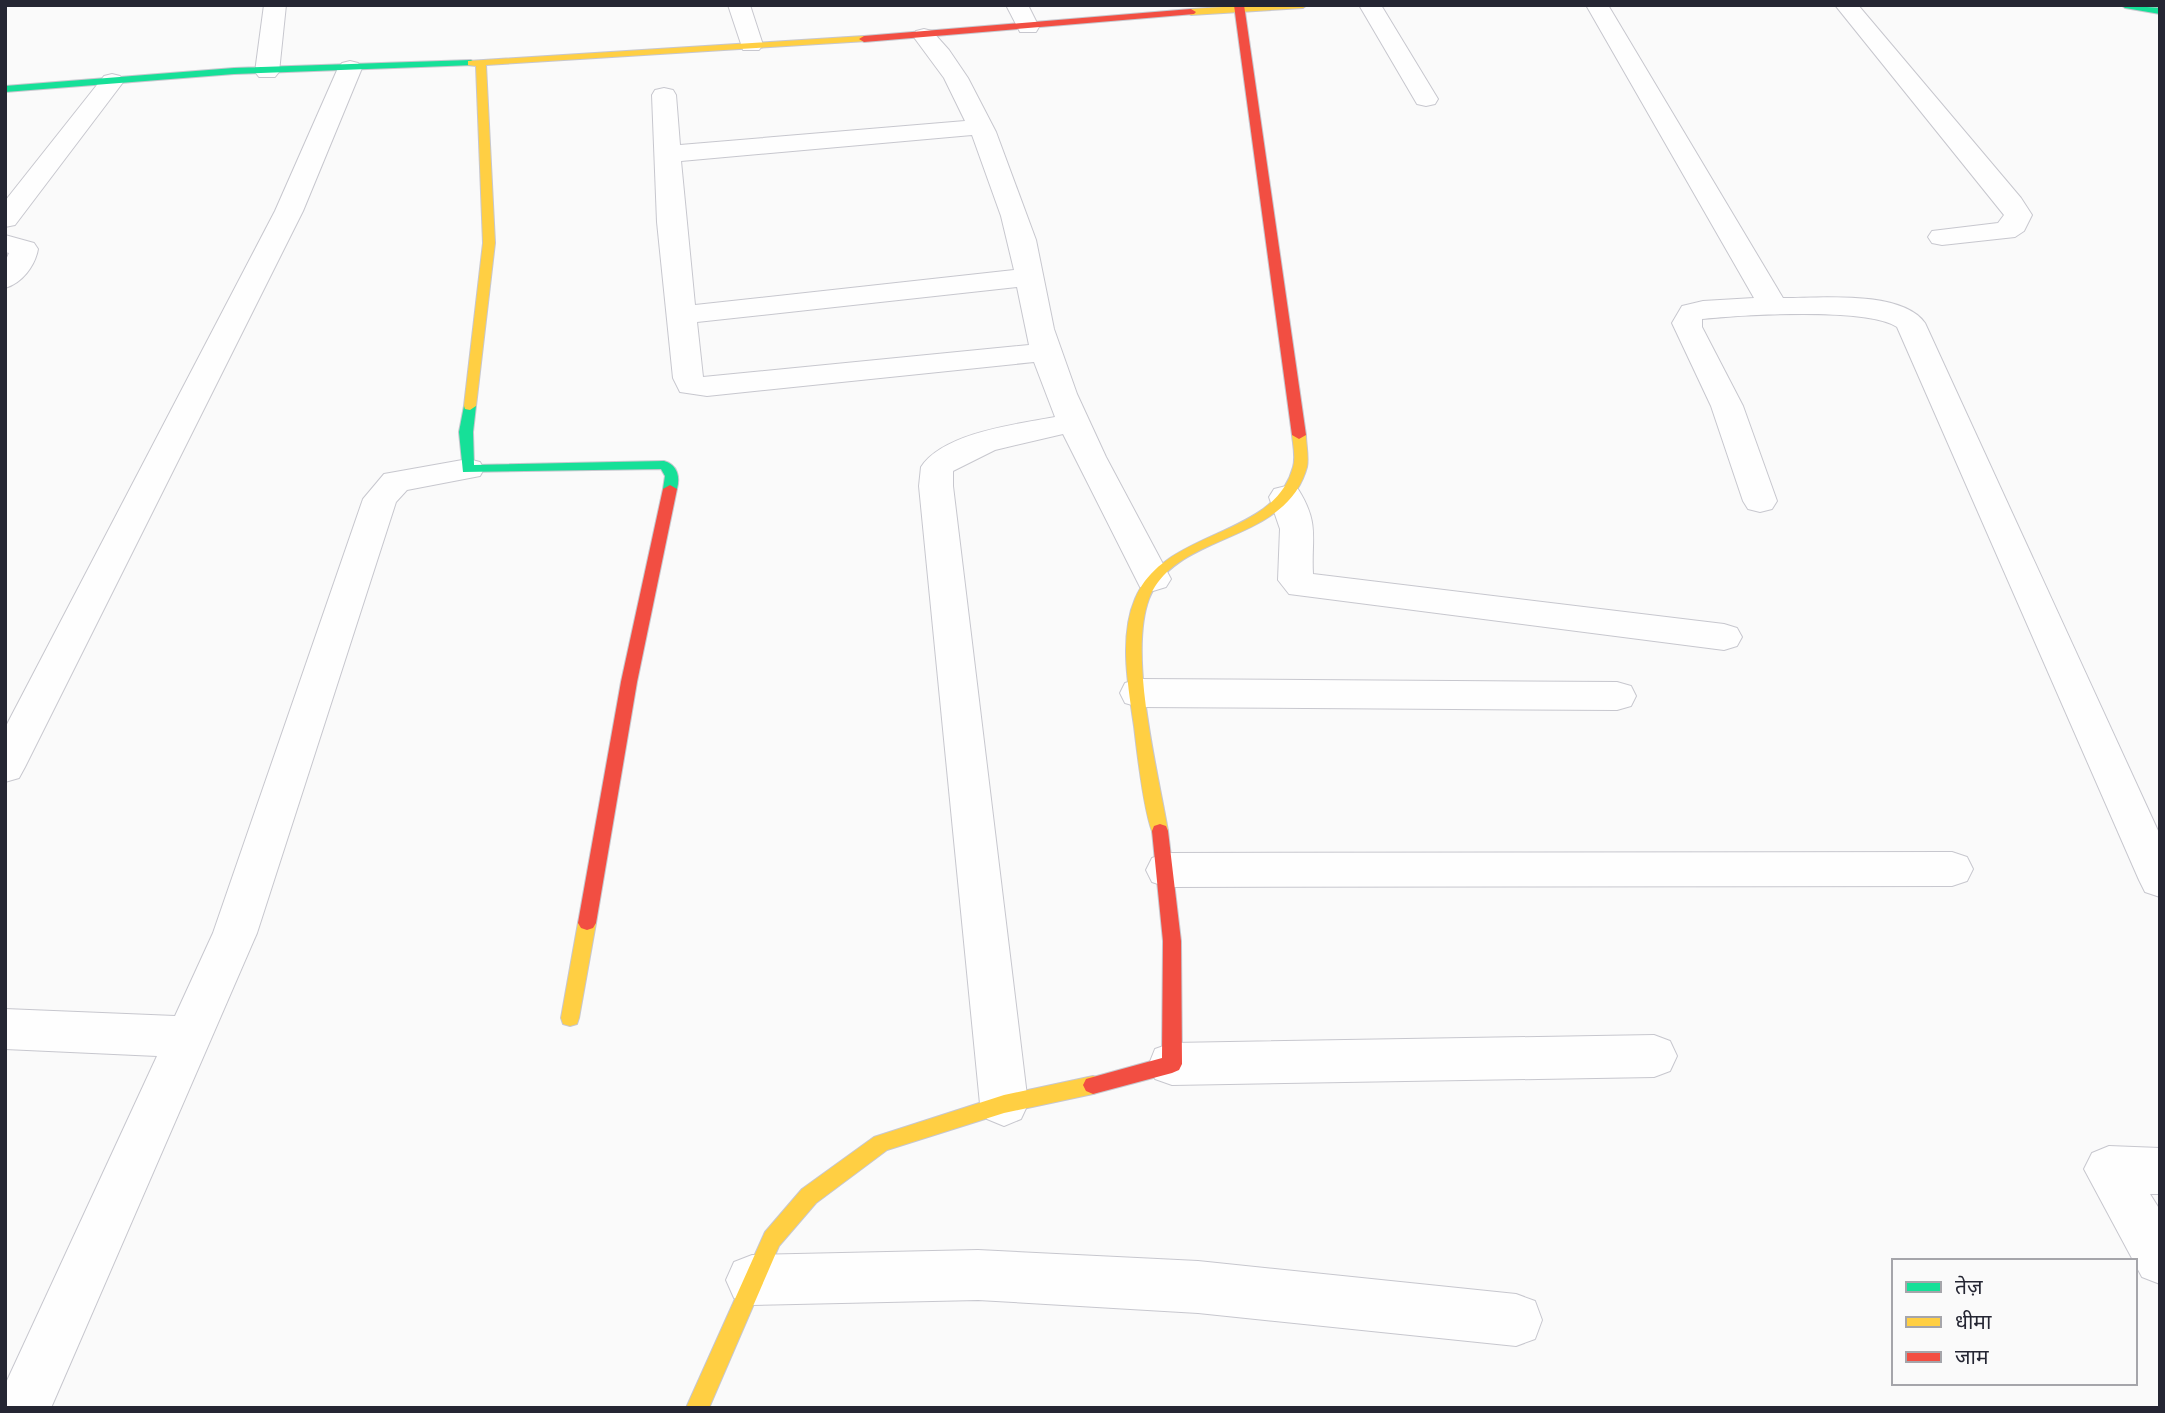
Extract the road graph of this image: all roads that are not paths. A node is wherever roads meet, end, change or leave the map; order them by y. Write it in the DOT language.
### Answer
graph roads {
  1 [pos="275,5"];
  2 [pos="739,5"];
  3 [pos="1017,5"];
  4 [pos="1303,5"];
  5 [pos="1370,5"];
  6 [pos="1597,5"];
  7 [pos="1846,5"];
  8 [pos="2126,5"];
  9 [pos="1239,6"];
  10 [pos="2160,11"];
  11 [pos="1028,27"];
  12 [pos="924,36"];
  13 [pos="751,45"];
  14 [pos="481,63"];
  15 [pos="350,68"];
  16 [pos="267,72"];
  17 [pos="112,81"];
  18 [pos="5,89"];
  19 [pos="664,95"];
  20 [pos="1426,99"];
  21 [pos="979,127"];
  22 [pos="667,154"];
  23 [pos="5,219"];
  24 [pos="1942,237"];
  25 [pos="5,243"];
  26 [pos="1030,277"];
  27 [pos="5,279"];
  28 [pos="1774,307"];
  29 [pos="681,315"];
  30 [pos="1048,352"];
  31 [pos="1075,422"];
  32 [pos="468,469"];
  33 [pos="1286,497"];
  34 [pos="1760,501"];
  35 [pos="1153,579"];
  36 [pos="1724,637"];
  37 [pos="1139,692"];
  38 [pos="1617,696"];
  39 [pos="5,767"];
  40 [pos="1952,869"];
  41 [pos="1167,870"];
  42 [pos="2160,880"];
  43 [pos="570,1018"];
  44 [pos="5,1029"];
  45 [pos="189,1037"];
  46 [pos="1654,1056"];
  47 [pos="1172,1064"];
  48 [pos="1004,1104"];
  49 [pos="2160,1171"];
  50 [pos="2160,1259"];
  51 [pos="752,1280"];
  52 [pos="1516,1320"];
  53 [pos="23,1408"];
  54 [pos="697,1408"];
  1 -- 16 [label="street"];
  2 -- 13 [label="street"];
  3 -- 11 [label="street"];
  4 -- 9 [label="street"];
  5 -- 20 [label="street"];
  6 -- 28 [label="street"];
  7 -- 24 [label="street"];
  8 -- 10 [label="street"];
  9 -- 11 [label="street"];
  9 -- 33 [label="street"];
  11 -- 12 [label="street"];
  12 -- 13 [label="street"];
  12 -- 21 [label="street"];
  13 -- 14 [label="street"];
  14 -- 15 [label="street"];
  14 -- 32 [label="street"];
  15 -- 16 [label="street"];
  15 -- 39 [label="street"];
  16 -- 17 [label="street"];
  17 -- 18 [label="street"];
  17 -- 23 [label="street"];
  19 -- 22 [label="street"];
  21 -- 22 [label="street"];
  21 -- 26 [label="street"];
  22 -- 29 [label="street"];
  25 -- 27 [label="street"];
  26 -- 29 [label="street"];
  26 -- 30 [label="street"];
  28 -- 34 [label="street"];
  28 -- 42 [label="street"];
  29 -- 30 [label="street"];
  30 -- 31 [label="street"];
  31 -- 35 [label="street"];
  31 -- 48 [label="street"];
  32 -- 43 [label="street"];
  32 -- 45 [label="street"];
  33 -- 35 [label="street"];
  33 -- 36 [label="street"];
  35 -- 37 [label="street"];
  37 -- 38 [label="street"];
  37 -- 41 [label="street"];
  40 -- 41 [label="street"];
  41 -- 47 [label="street"];
  44 -- 45 [label="street"];
  45 -- 53 [label="street"];
  46 -- 47 [label="street"];
  47 -- 48 [label="street"];
  48 -- 51 [label="street"];
  49 -- 50 [label="street"];
  51 -- 52 [label="street"];
  51 -- 54 [label="street"];
}
